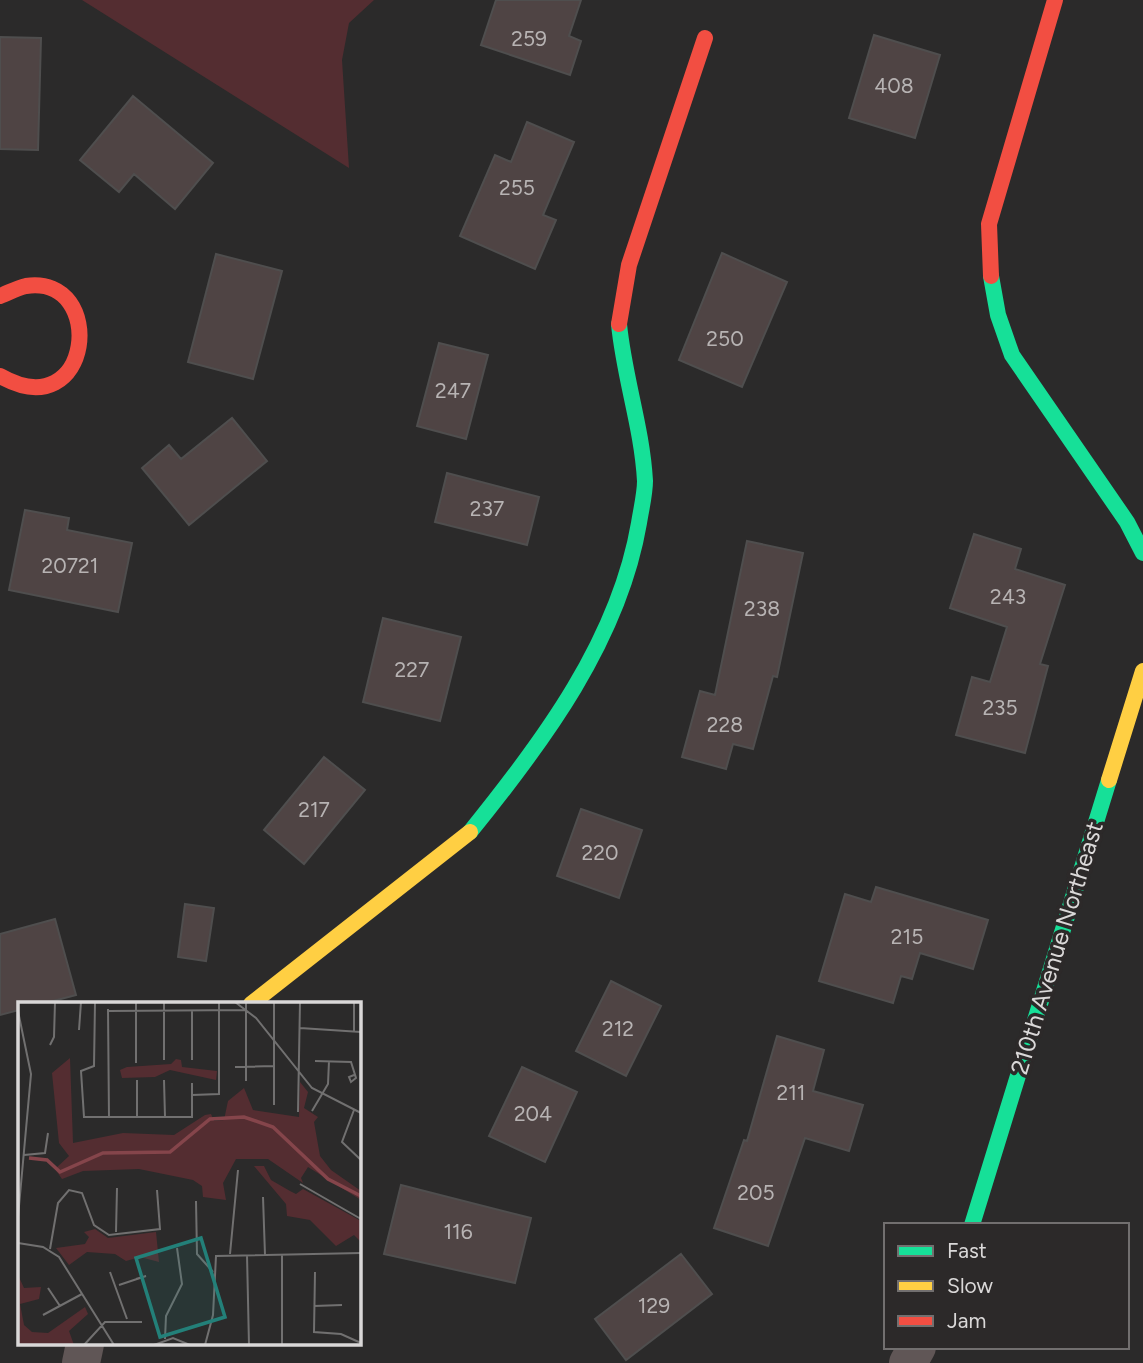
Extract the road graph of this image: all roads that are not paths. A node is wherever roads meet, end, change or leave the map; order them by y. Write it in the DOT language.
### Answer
graph roads {
  1 [pos="1055,0"];
  2 [pos="705,38"];
  3 [pos="0,296"];
  4 [pos="0,376"];
  5 [pos="1143,553"];
  6 [pos="1143,671"];
  7 [pos="254,1002"];
  8 [pos="972,1223"];
  1 -- 5 [label="street"];
  2 -- 7 [label="street"];
  3 -- 4 [label="street"];
  6 -- 8 [label="street, 210th Avenue Northeast"];
}
